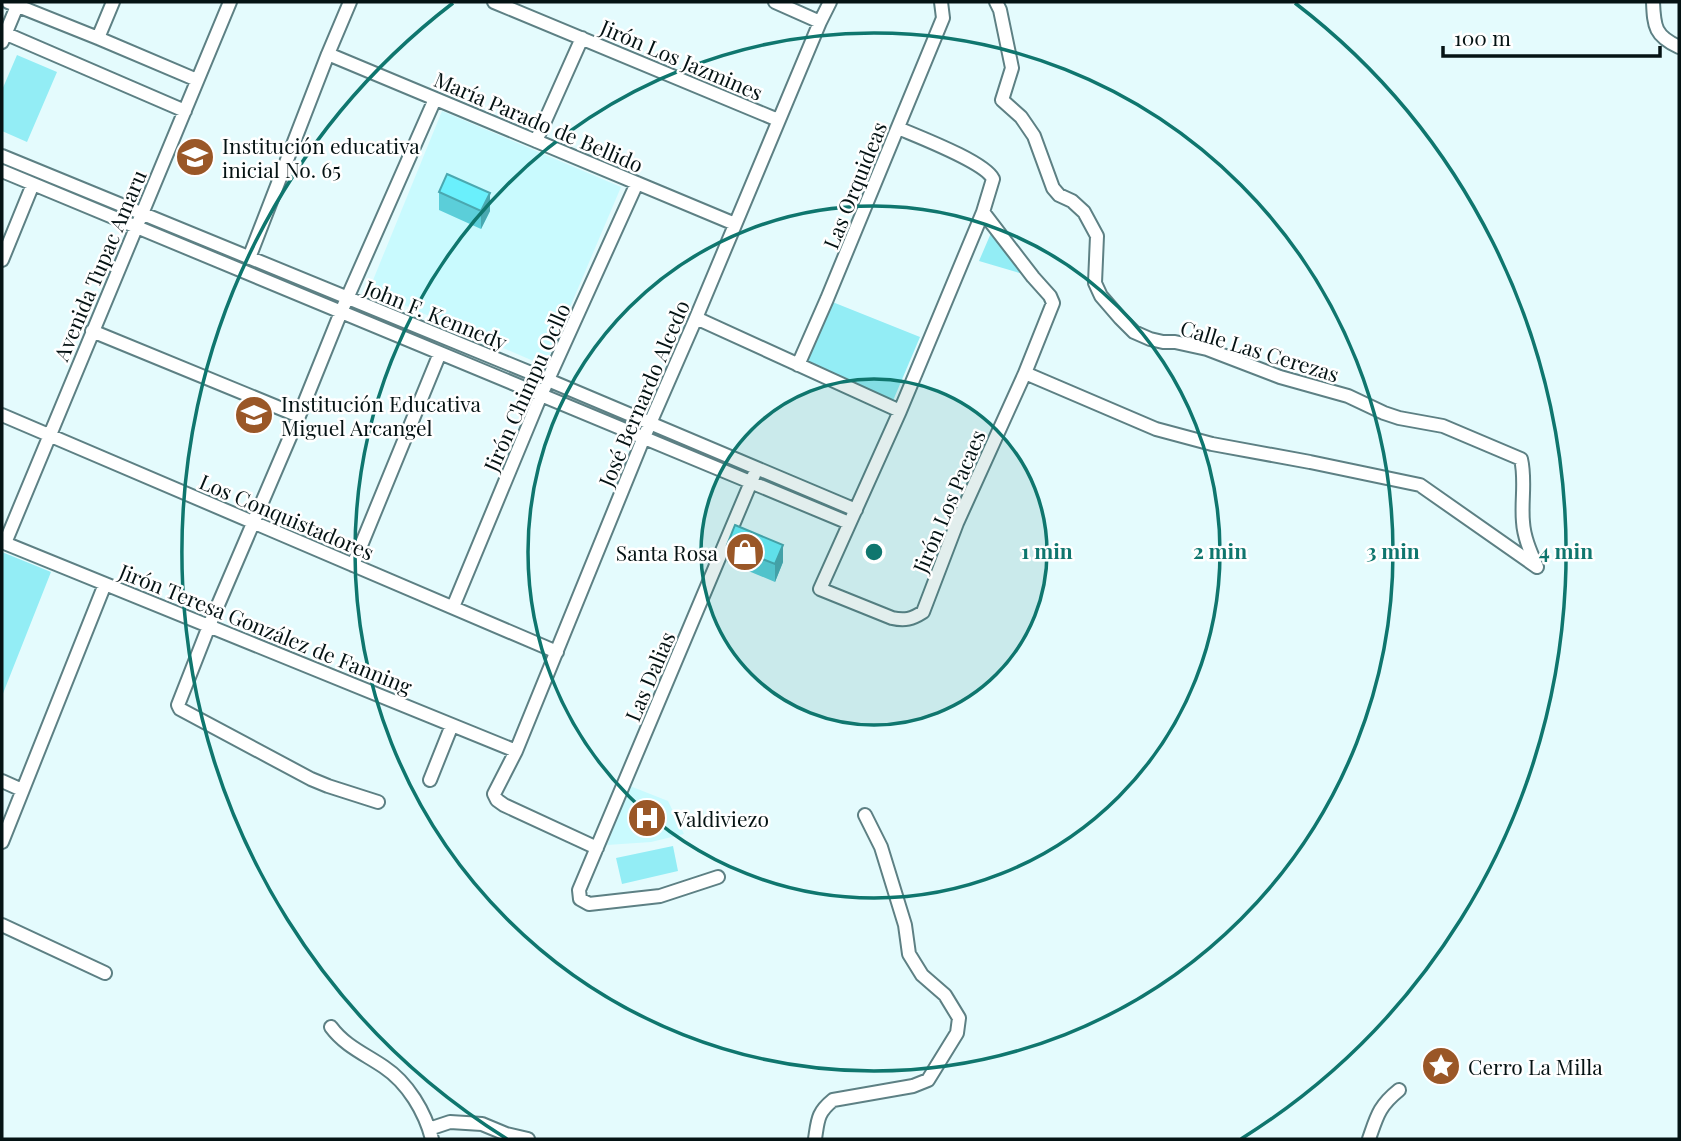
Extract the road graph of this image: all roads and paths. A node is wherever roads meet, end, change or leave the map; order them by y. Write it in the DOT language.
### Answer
graph roads {
  1 [pos="113,2"];
  2 [pos="230,2"];
  3 [pos="350,2"];
  4 [pos="494,2"];
  5 [pos="775,2"];
  6 [pos="830,2"];
  7 [pos="941,2"];
  8 [pos="996,2"];
  9 [pos="1653,2"];
  10 [pos="12,4"];
  11 [pos="820,22"];
  12 [pos="3,36"];
  13 [pos="98,38"];
  14 [pos="582,38"];
  15 [pos="1679,47"];
  16 [pos="328,54"];
  17 [pos="197,80"];
  18 [pos="435,99"];
  19 [pos="185,111"];
  20 [pos="778,120"];
  21 [pos="898,128"];
  22 [pos="536,141"];
  23 [pos="2,156"];
  24 [pos="2,171"];
  25 [pos="637,183"];
  26 [pos="33,184"];
  27 [pos="983,212"];
  28 [pos="142,214"];
  29 [pos="735,224"];
  30 [pos="136,227"];
  31 [pos="249,258"];
  32 [pos="2,260"];
  33 [pos="347,298"];
  34 [pos="341,312"];
  35 [pos="696,318"];
  36 [pos="92,331"];
  37 [pos="440,353"];
  38 [pos="798,365"];
  39 [pos="1025,373"];
  40 [pos="548,380"];
  41 [pos="541,395"];
  42 [pos="900,411"];
  43 [pos="2,415"];
  44 [pos="299,416"];
  45 [pos="650,423"];
  46 [pos="50,436"];
  47 [pos="644,437"];
  48 [pos="757,468"];
  49 [pos="751,482"];
  50 [pos="856,510"];
  51 [pos="253,522"];
  52 [pos="849,523"];
  53 [pos="3,543"];
  54 [pos="353,565"];
  55 [pos="105,584"];
  56 [pos="453,607"];
  57 [pos="209,626"];
  58 [pos="557,652"];
  59 [pos="453,725"];
  60 [pos="516,751"];
  61 [pos="430,780"];
  62 [pos="2,781"];
  63 [pos="22,790"];
  64 [pos="378,802"];
  65 [pos="865,815"];
  66 [pos="2,842"];
  67 [pos="597,848"];
  68 [pos="718,877"];
  69 [pos="2,925"];
  70 [pos="105,973"];
  71 [pos="331,1027"];
  72 [pos="1399,1090"];
  73 [pos="431,1134"];
  74 [pos="528,1139"];
  75 [pos="815,1139"];
  76 [pos="1369,1139"];
  1 -- 13 [label="street"];
  2 -- 17 [label="street, Avenida Tupac Amaru"];
  3 -- 16 [label="street"];
  4 -- 14 [label="street, Jirón Los Jazmines"];
  5 -- 11 [label="street"];
  6 -- 11 [label="street, José Bernardo Alcedo"];
  7 -- 21 [label="street, Las Orquideas"];
  8 -- 39 [label="street, Calle Las Cerezas"];
  9 -- 15 [label="street"];
  10 -- 12 [label="street"];
  10 -- 13 [label="street"];
  11 -- 20 [label="street, José Bernardo Alcedo"];
  12 -- 19 [label="street"];
  13 -- 17 [label="street"];
  14 -- 20 [label="street, Jirón Los Jazmines"];
  14 -- 22 [label="street"];
  16 -- 18 [label="street, María Parado de Bellido"];
  16 -- 31 [label="street"];
  17 -- 19 [label="street, Avenida Tupac Amaru"];
  18 -- 22 [label="street, María Parado de Bellido"];
  18 -- 33 [label="street"];
  19 -- 28 [label="street, Avenida Tupac Amaru"];
  20 -- 29 [label="street, José Bernardo Alcedo"];
  21 -- 27 [label="street"];
  21 -- 38 [label="street, Las Orquideas"];
  22 -- 25 [label="street, María Parado de Bellido"];
  23 -- 28 [label="street, John F. Kennedy"];
  24 -- 26 [label="street, John F. Kennedy"];
  25 -- 29 [label="street, María Parado de Bellido"];
  25 -- 40 [label="street, Jirón Chimpu Ocllo"];
  26 -- 30 [label="street, John F. Kennedy"];
  26 -- 32 [label="street"];
  27 -- 39 [label="street, Jirón Los Pacaes"];
  27 -- 42 [label="street"];
  28 -- 30 [label="street, Avenida Tupac Amaru"];
  28 -- 31 [label="street, John F. Kennedy"];
  29 -- 35 [label="street, José Bernardo Alcedo"];
  30 -- 34 [label="street, John F. Kennedy"];
  30 -- 36 [label="street, Avenida Tupac Amaru"];
  31 -- 33 [label="street, John F. Kennedy"];
  33 -- 34 [label="street"];
  33 -- 40 [label="street, John F. Kennedy"];
  34 -- 37 [label="street, John F. Kennedy"];
  34 -- 44 [label="street"];
  35 -- 38 [label="street"];
  35 -- 45 [label="street, José Bernardo Alcedo"];
  36 -- 44 [label="street"];
  36 -- 46 [label="street, Avenida Tupac Amaru"];
  37 -- 41 [label="street, John F. Kennedy"];
  37 -- 54 [label="street"];
  38 -- 42 [label="street"];
  39 -- 52 [label="street, Jirón Los Pacaes"];
  40 -- 41 [label="street, Jirón Chimpu Ocllo"];
  40 -- 45 [label="street, John F. Kennedy"];
  41 -- 47 [label="street, John F. Kennedy"];
  41 -- 56 [label="street, Jirón Chimpu Ocllo"];
  42 -- 50 [label="street"];
  43 -- 46 [label="street, Los Conquistadores"];
  44 -- 51 [label="street"];
  45 -- 47 [label="street, José Bernardo Alcedo"];
  45 -- 48 [label="street, John F. Kennedy"];
  46 -- 51 [label="street, Los Conquistadores"];
  46 -- 53 [label="street, Avenida Tupac Amaru"];
  47 -- 49 [label="street, John F. Kennedy"];
  47 -- 58 [label="street, José Bernardo Alcedo"];
  48 -- 49 [label="street, Las Dalias"];
  48 -- 50 [label="street, John F. Kennedy"];
  49 -- 52 [label="street, John F. Kennedy"];
  49 -- 67 [label="street, Las Dalias"];
  50 -- 52 [label="street"];
  51 -- 54 [label="street, Los Conquistadores"];
  51 -- 57 [label="street"];
  53 -- 55 [label="street, Jirón Teresa González de Fanning"];
  54 -- 56 [label="street, Los Conquistadores"];
  55 -- 57 [label="street, Jirón Teresa González de Fanning"];
  55 -- 63 [label="street"];
  56 -- 58 [label="street, Los Conquistadores"];
  57 -- 59 [label="street, Jirón Teresa González de Fanning"];
  57 -- 64 [label="street"];
  58 -- 60 [label="street, José Bernardo Alcedo"];
  59 -- 60 [label="street, Jirón Teresa González de Fanning"];
  59 -- 61 [label="street"];
  60 -- 67 [label="street, José Bernardo Alcedo"];
  62 -- 63 [label="street"];
  63 -- 66 [label="street"];
  65 -- 75 [label="street"];
  67 -- 68 [label="street, Las Dalias"];
  69 -- 70 [label="street"];
  71 -- 73 [label="street"];
  72 -- 76 [label="street"];
  73 -- 74 [label="street"];
}
